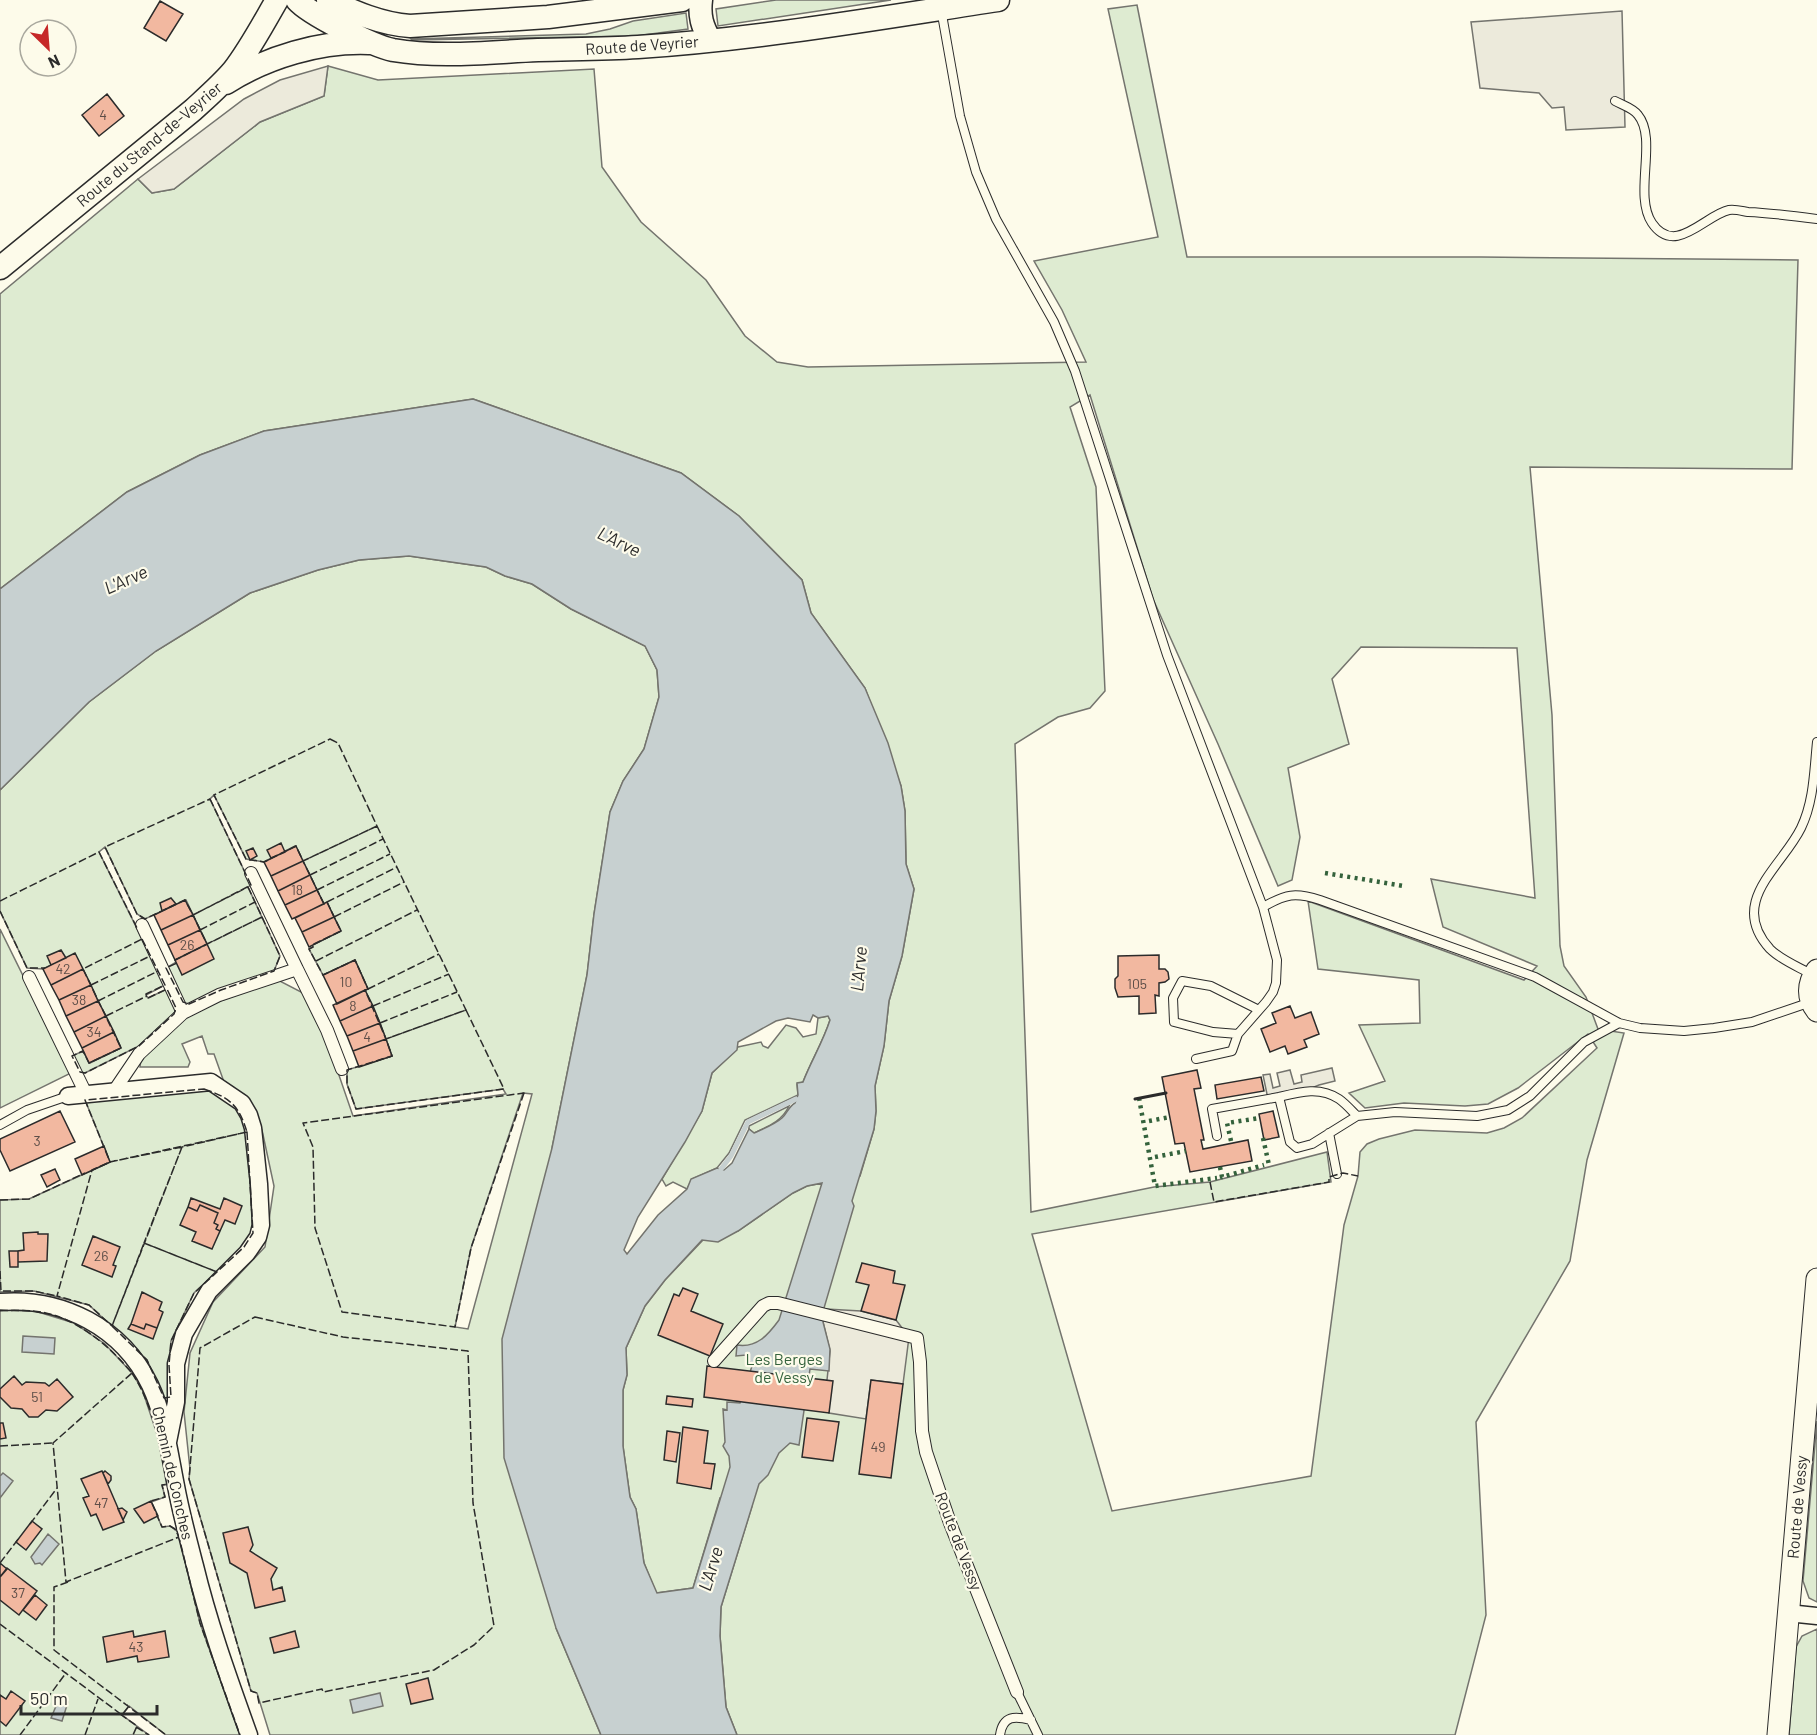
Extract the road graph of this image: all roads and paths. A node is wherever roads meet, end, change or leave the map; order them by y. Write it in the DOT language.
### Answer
graph roads {
  1 [pos="277,0"];
  2 [pos="297,0"];
  3 [pos="327,0"];
  4 [pos="352,0"];
  5 [pos="682,0"];
  6 [pos="701,0"];
  7 [pos="998,0"];
  8 [pos="601,6"];
  9 [pos="941,9"];
  10 [pos="369,17"];
  11 [pos="710,40"];
  12 [pos="372,43"];
  13 [pos="213,92"];
  14 [pos="1614,101"];
  15 [pos="1817,219"];
  16 [pos="0,268"];
  17 [pos="1817,742"];
  18 [pos="251,873"];
  19 [pos="1263,907"];
  20 [pos="142,925"];
  21 [pos="297,969"];
  22 [pos="1815,973"];
  23 [pos="29,977"];
  24 [pos="1814,1006"];
  25 [pos="1258,1010"];
  26 [pos="183,1013"];
  27 [pos="1619,1023"];
  28 [pos="1238,1034"];
  29 [pos="1196,1059"];
  30 [pos="342,1069"];
  31 [pos="114,1090"];
  32 [pos="86,1094"];
  33 [pos="69,1096"];
  34 [pos="1279,1097"];
  35 [pos="1357,1116"];
  36 [pos="0,1125"];
  37 [pos="1329,1133"];
  38 [pos="1217,1136"];
  39 [pos="1337,1174"];
  40 [pos="1817,1279"];
  41 [pos="0,1302"];
  42 [pos="714,1361"];
  43 [pos="168,1442"];
  44 [pos="1788,1613"];
  45 [pos="1817,1616"];
  46 [pos="1017,1692"];
  47 [pos="1031,1720"];
  48 [pos="249,1735"];
  49 [pos="1000,1735"];
  50 [pos="1038,1735"];
  51 [pos="1778,1735"];
  1 -- 13 [label="main road, Route du Stand-de-Veyrier"];
  2 -- 12 [label="main road, Route de Veyrier"];
  3 -- 10 [label="main road"];
  4 -- 10 [label="main road"];
  5 -- 8 [label="main road"];
  6 -- 11 [label="main road"];
  7 -- 9 [label="main road, Route de Veyrier"];
  8 -- 10 [label="main road"];
  9 -- 11 [label="main road, Route de Veyrier"];
  9 -- 19 [label="lane"];
  11 -- 12 [label="main road, Route de Veyrier"];
  12 -- 13 [label="main road"];
  13 -- 16 [label="main road, Route du Stand-de-Veyrier"];
  14 -- 15 [label="lane"];
  17 -- 22 [label="lane"];
  18 -- 21 [label="street"];
  19 -- 25 [label="lane"];
  19 -- 27 [label="lane"];
  20 -- 26 [label="street"];
  21 -- 26 [label="street"];
  21 -- 30 [label="street"];
  22 -- 24 [label="street"];
  23 -- 32 [label="street"];
  24 -- 27 [label="lane"];
  25 -- 28 [label="lane"];
  25 -- 28 [label="lane"];
  26 -- 31 [label="street"];
  27 -- 35 [label="lane"];
  28 -- 29 [label="lane"];
  31 -- 32 [label="street"];
  31 -- 43 [label="street"];
  32 -- 33 [label="street"];
  33 -- 36 [label="lane"];
  34 -- 35 [label="lane"];
  34 -- 37 [label="lane"];
  34 -- 38 [label="lane"];
  35 -- 37 [label="lane"];
  37 -- 39 [label="lane"];
  40 -- 44 [label="street, Route de Vessy"];
  41 -- 43 [label="street, Chemin de Conches"];
  42 -- 46 [label="street, Route de Vessy"];
  43 -- 48 [label="street, Chemin de Conches"];
  44 -- 45 [label="street"];
  44 -- 51 [label="street, Route de Vessy"];
  46 -- 47 [label="lane, Route de Vessy"];
  47 -- 49 [label="lane"];
  47 -- 50 [label="lane, Route de Vessy"];
}
